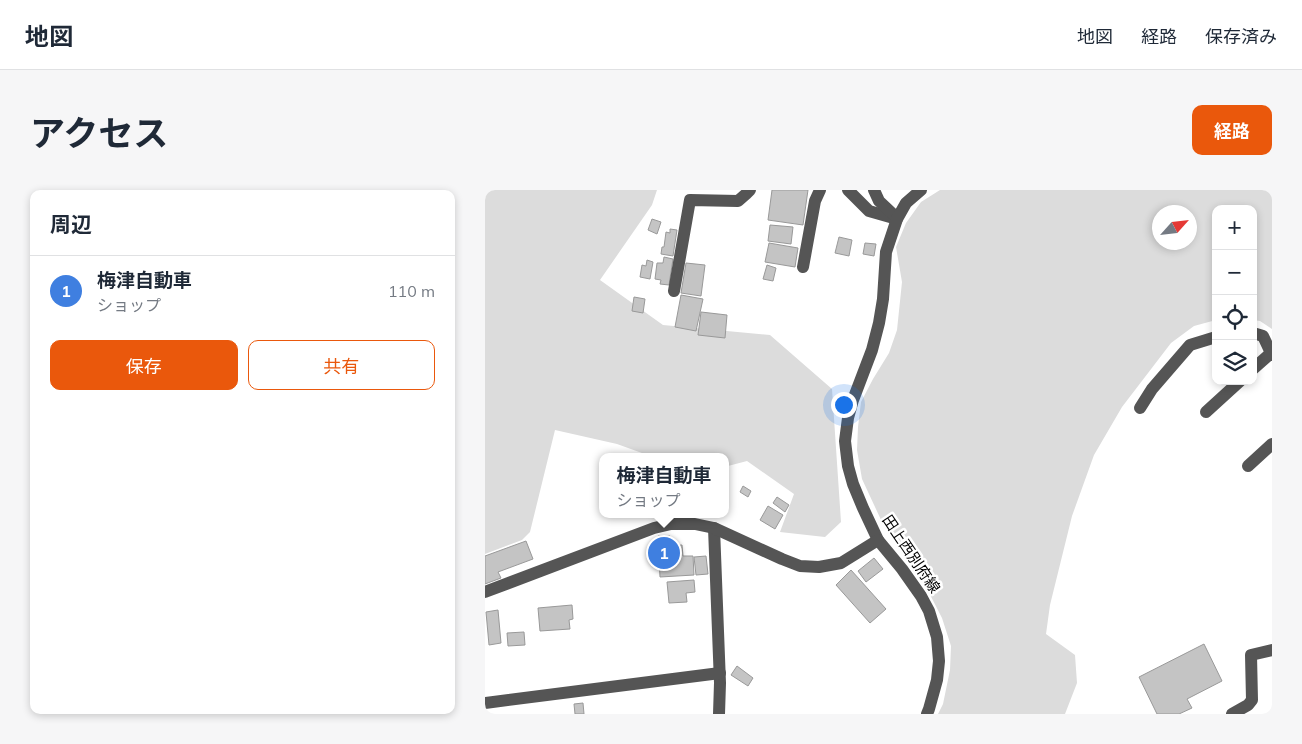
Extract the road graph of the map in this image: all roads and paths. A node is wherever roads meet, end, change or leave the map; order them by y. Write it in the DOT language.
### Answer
graph roads {
  1 [pos="750,190"];
  2 [pos="820,190"];
  3 [pos="849,190"];
  4 [pos="874,190"];
  5 [pos="921,190"];
  6 [pos="897,219"];
  7 [pos="803,267"];
  8 [pos="674,291"];
  9 [pos="1257,334"];
  10 [pos="1212,338"];
  11 [pos="1271,354"];
  12 [pos="1257,366"];
  13 [pos="1235,385"];
  14 [pos="1140,408"];
  15 [pos="1205,412"];
  16 [pos="1272,444"];
  17 [pos="1248,466"];
  18 [pos="714,528"];
  19 [pos="878,540"];
  20 [pos="485,592"];
  21 [pos="1272,650"];
  22 [pos="720,673"];
  23 [pos="485,703"];
  24 [pos="719,714"];
  25 [pos="927,714"];
  26 [pos="1232,714"];
  1 -- 8 [label="street"];
  2 -- 7 [label="street"];
  3 -- 6 [label="street"];
  4 -- 6 [label="street"];
  5 -- 6 [label="street, 田上西別府線"];
  6 -- 19 [label="street, 田上西別府線"];
  9 -- 11 [label="street"];
  10 -- 14 [label="street"];
  11 -- 12 [label="street"];
  13 -- 15 [label="street"];
  16 -- 17 [label="street"];
  18 -- 19 [label="street"];
  18 -- 20 [label="street"];
  18 -- 22 [label="street"];
  19 -- 25 [label="street, 田上西別府線"];
  21 -- 26 [label="street"];
  22 -- 23 [label="street"];
  22 -- 24 [label="street"];
}
